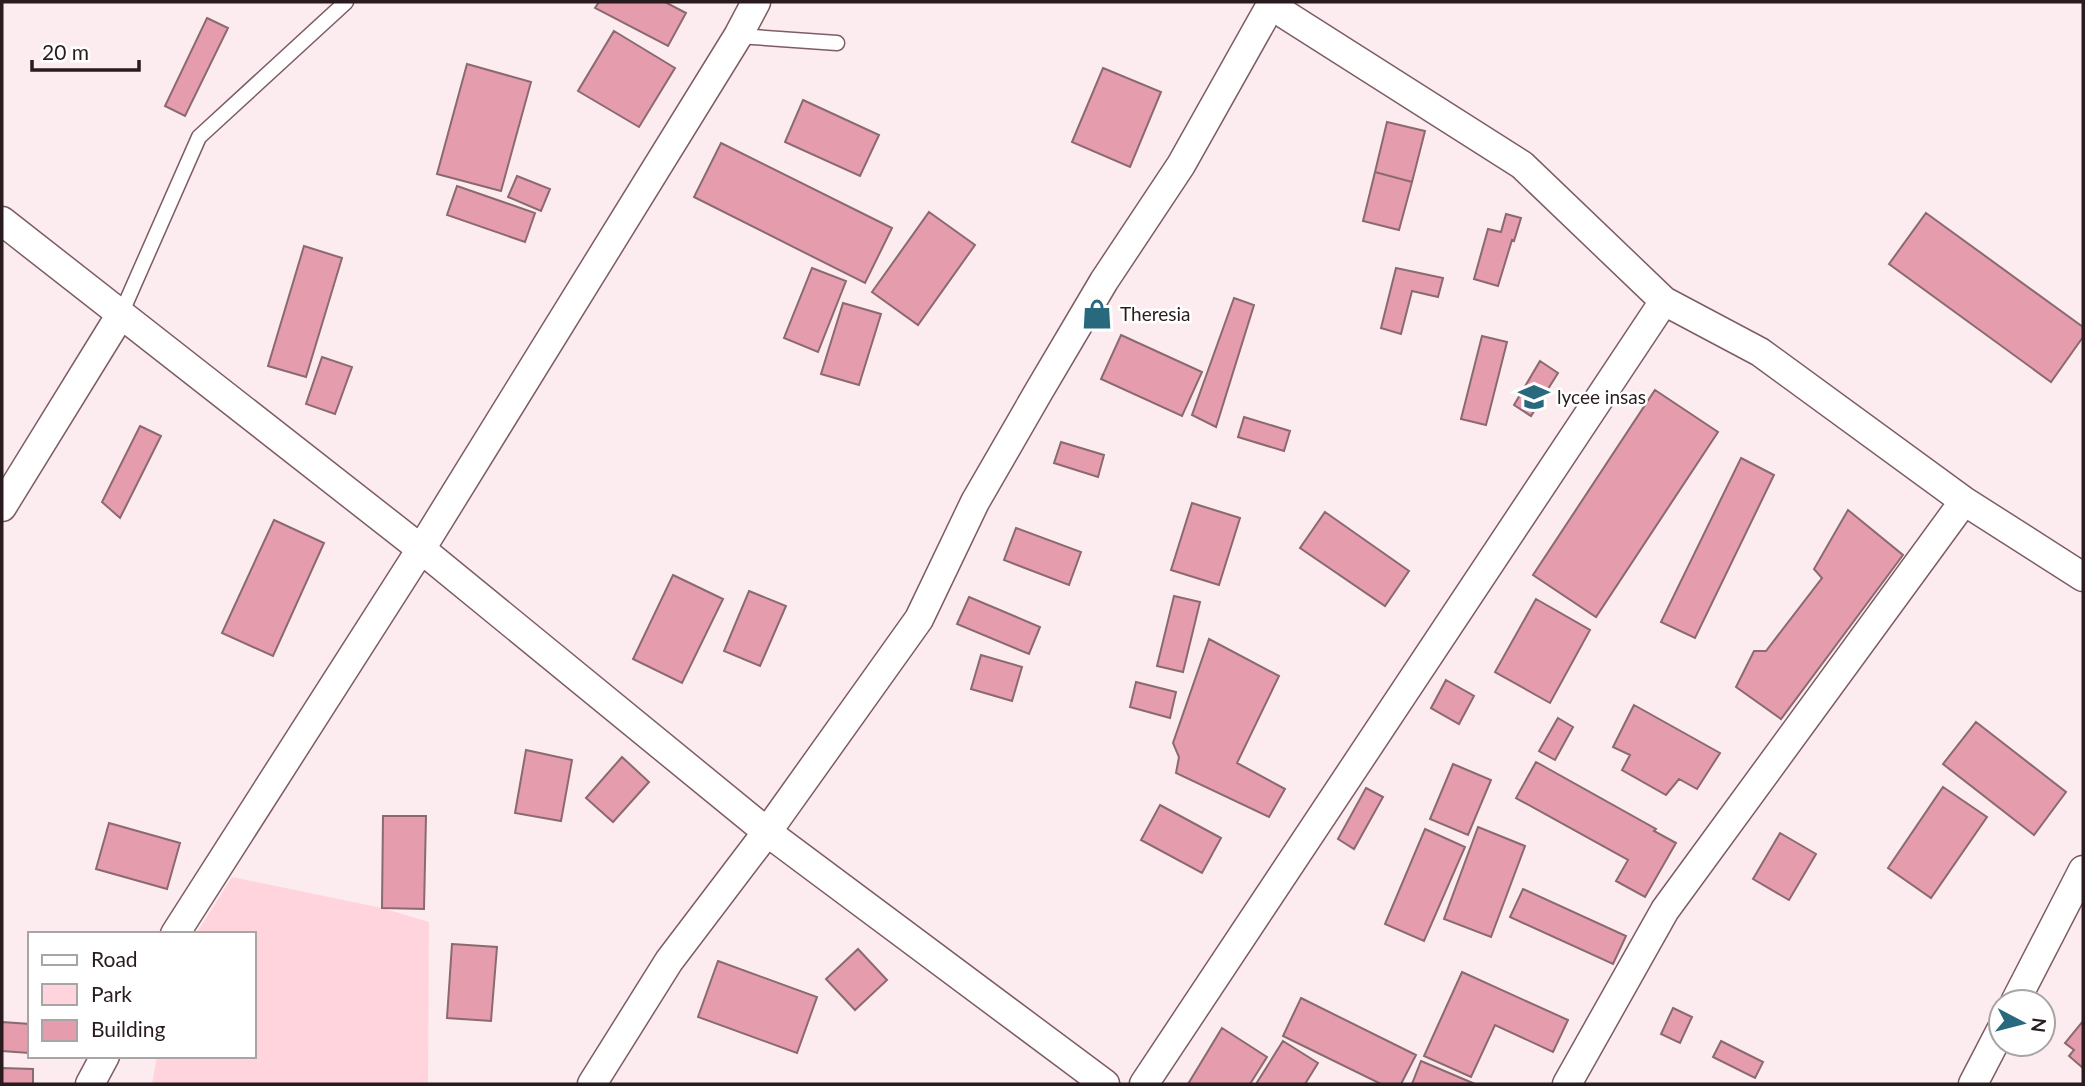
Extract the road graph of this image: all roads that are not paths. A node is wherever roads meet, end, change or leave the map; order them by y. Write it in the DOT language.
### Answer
graph roads {
  1 [pos="346,2"];
  2 [pos="756,2"];
  3 [pos="1282,5"];
  4 [pos="738,36"];
  5 [pos="837,43"];
  6 [pos="2,221"];
  7 [pos="1664,301"];
  8 [pos="121,314"];
  9 [pos="1964,501"];
  10 [pos="2,507"];
  11 [pos="421,549"];
  12 [pos="2083,577"];
  13 [pos="768,832"];
  14 [pos="2083,870"];
  15 [pos="176,932"];
  16 [pos="2022,988"];
  17 [pos="1987,1057"];
  18 [pos="104,1058"];
  19 [pos="90,1084"];
  20 [pos="592,1084"];
  21 [pos="1105,1084"];
  22 [pos="1144,1084"];
  23 [pos="1567,1084"];
  24 [pos="1973,1084"];
  1 -- 8 [label="lane"];
  2 -- 4 [label="street"];
  3 -- 7 [label="street"];
  3 -- 13 [label="street"];
  4 -- 5 [label="lane"];
  4 -- 11 [label="street"];
  6 -- 8 [label="street"];
  7 -- 9 [label="street"];
  7 -- 22 [label="street"];
  8 -- 10 [label="street"];
  8 -- 11 [label="street"];
  9 -- 12 [label="street"];
  9 -- 23 [label="street"];
  11 -- 13 [label="street"];
  11 -- 15 [label="street"];
  13 -- 20 [label="street"];
  13 -- 21 [label="street"];
  14 -- 16 [label="street"];
  17 -- 24 [label="street"];
  18 -- 19 [label="street"];
}
